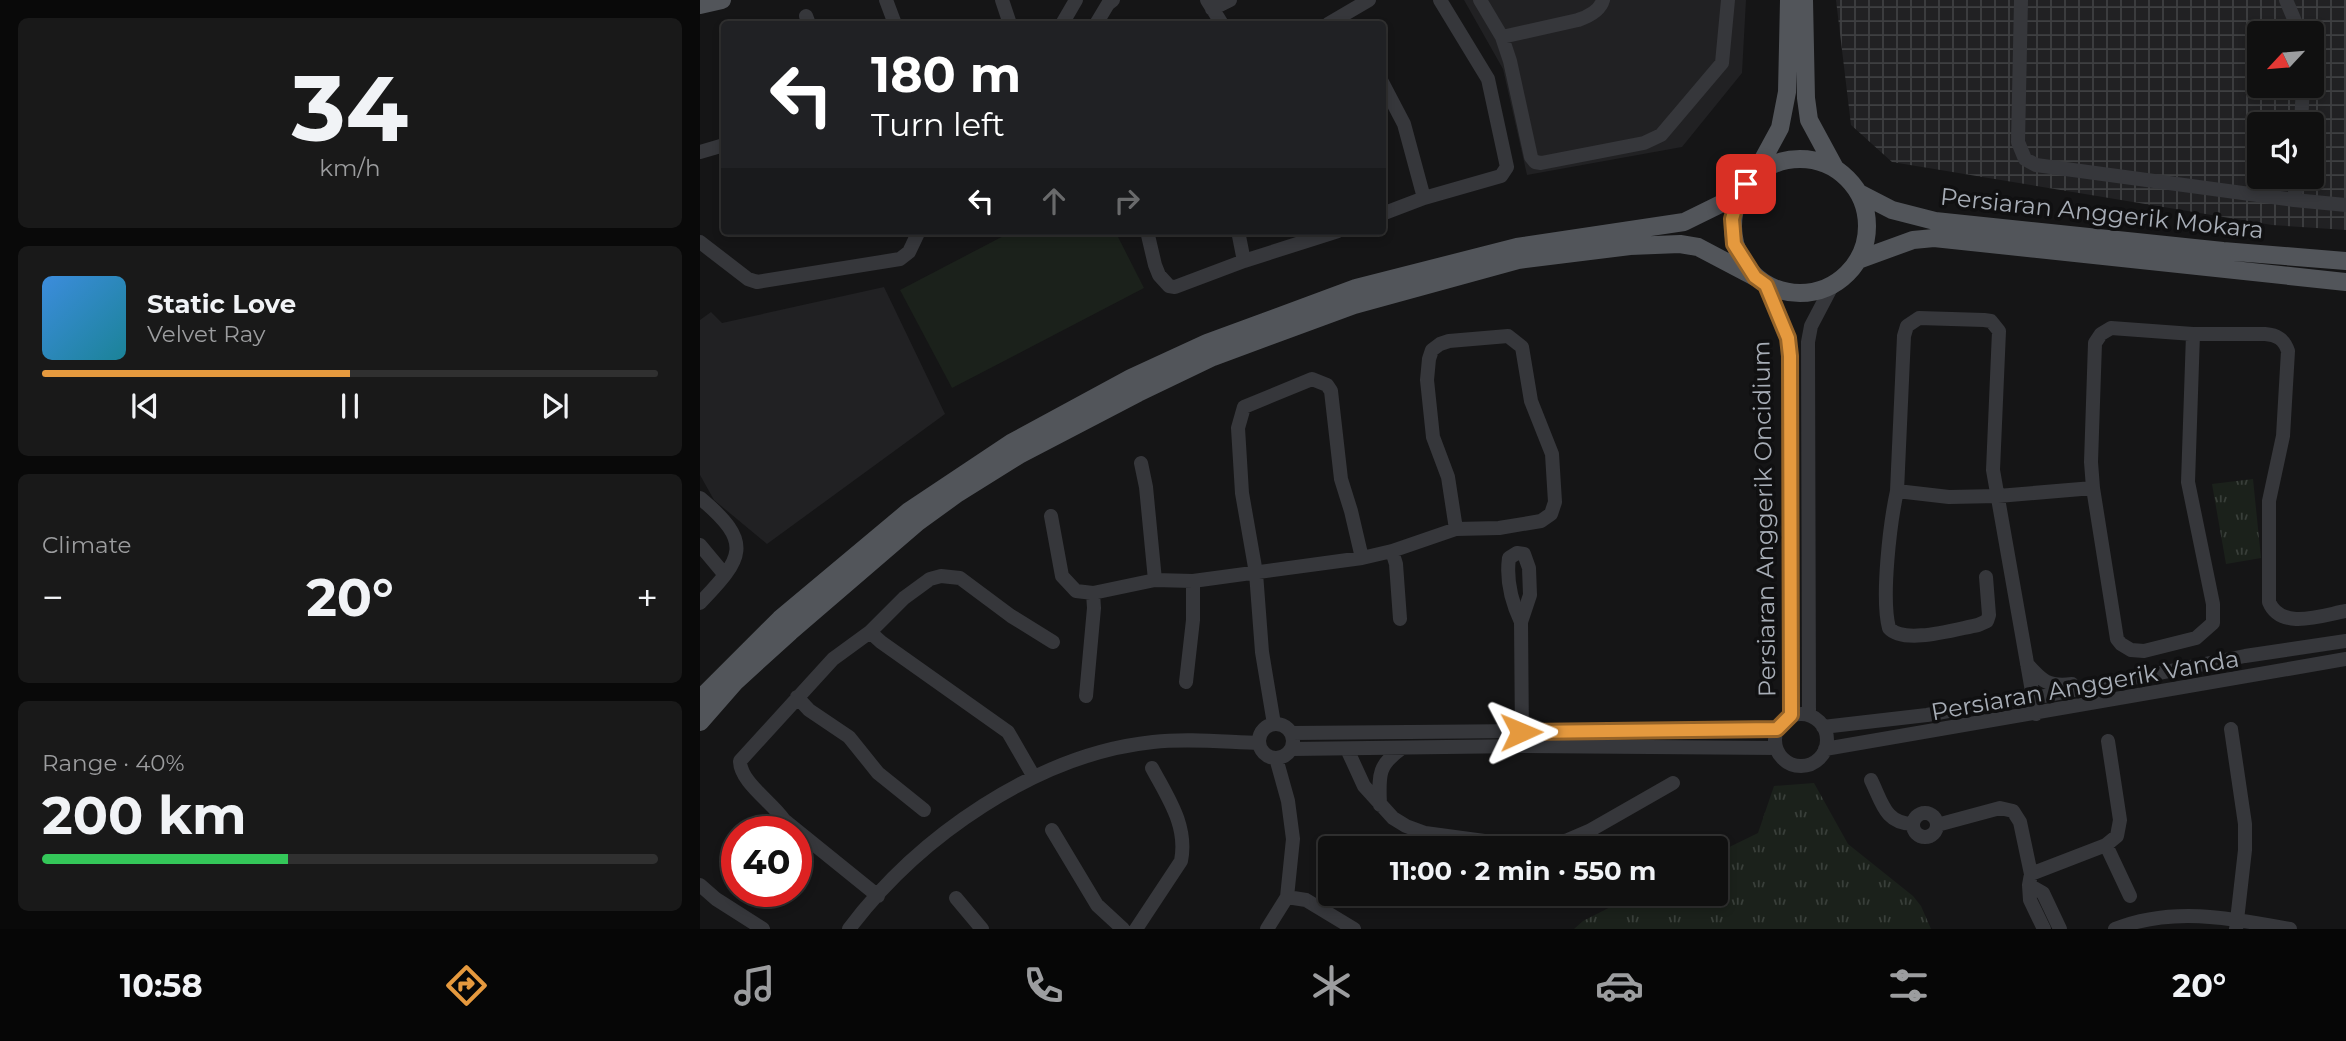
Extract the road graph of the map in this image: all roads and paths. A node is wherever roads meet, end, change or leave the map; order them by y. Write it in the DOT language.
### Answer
graph roads {
  1 [pos="722,0"];
  2 [pos="886,0"];
  3 [pos="1002,0"];
  4 [pos="1076,0"];
  5 [pos="1112,0"];
  6 [pos="1230,0"];
  7 [pos="1369,0"];
  8 [pos="1440,0"];
  9 [pos="1480,0"];
  10 [pos="1603,0"];
  11 [pos="1728,0"];
  12 [pos="1789,0"];
  13 [pos="1804,0"];
  14 [pos="2021,0"];
  15 [pos="2286,0"];
  16 [pos="1210,4"];
  17 [pos="700,5"];
  18 [pos="1348,20"];
  19 [pos="894,21"];
  20 [pos="1009,21"];
  21 [pos="1064,21"];
  22 [pos="1102,21"];
  23 [pos="1220,21"];
  24 [pos="2295,21"];
  25 [pos="1502,37"];
  26 [pos="1386,90"];
  27 [pos="721,146"];
  28 [pos="700,152"];
  29 [pos="1836,169"];
  30 [pos="1755,174"];
  31 [pos="2295,189"];
  32 [pos="1859,193"];
  33 [pos="1739,195"];
  34 [pos="1424,198"];
  35 [pos="2294,200"];
  36 [pos="2346,205"];
  37 [pos="1386,212"];
  38 [pos="917,235"];
  39 [pos="1148,235"];
  40 [pos="1239,235"];
  41 [pos="1325,235"];
  42 [pos="700,242"];
  43 [pos="1858,260"];
  44 [pos="1244,261"];
  45 [pos="2346,261"];
  46 [pos="1761,281"];
  47 [pos="2346,282"];
  48 [pos="1832,286"];
  49 [pos="2193,334"];
  50 [pos="1141,463"];
  51 [pos="2093,488"];
  52 [pos="1897,491"];
  53 [pos="1998,496"];
  54 [pos="700,498"];
  55 [pos="1051,516"];
  56 [pos="1456,529"];
  57 [pos="700,545"];
  58 [pos="1392,551"];
  59 [pos="1362,558"];
  60 [pos="1256,573"];
  61 [pos="725,575"];
  62 [pos="1986,578"];
  63 [pos="1155,580"];
  64 [pos="1193,582"];
  65 [pos="1093,593"];
  66 [pos="700,603"];
  67 [pos="2346,611"];
  68 [pos="1400,619"];
  69 [pos="1521,622"];
  70 [pos="870,632"];
  71 [pos="2346,641"];
  72 [pos="1054,642"];
  73 [pos="2346,659"];
  74 [pos="2026,663"];
  75 [pos="1186,682"];
  76 [pos="2090,687"];
  77 [pos="1086,696"];
  78 [pos="797,697"];
  79 [pos="2034,698"];
  80 [pos="700,699"];
  81 [pos="1990,703"];
  82 [pos="2036,714"];
  83 [pos="1791,715"];
  84 [pos="1809,715"];
  85 [pos="700,722"];
  86 [pos="1274,724"];
  87 [pos="1823,727"];
  88 [pos="1777,729"];
  89 [pos="2231,729"];
  90 [pos="1291,733"];
  91 [pos="1522,739"];
  92 [pos="2108,741"];
  93 [pos="1259,743"];
  94 [pos="1402,748"];
  95 [pos="1776,748"];
  96 [pos="1292,749"];
  97 [pos="1347,749"];
  98 [pos="1825,749"];
  99 [pos="1276,758"];
  100 [pos="1152,768"];
  101 [pos="1034,777"];
  102 [pos="1871,780"];
  103 [pos="1673,783"];
  104 [pos="1380,805"];
  105 [pos="924,810"];
  106 [pos="1052,830"];
  107 [pos="2106,845"];
  108 [pos="2030,879"];
  109 [pos="700,885"];
  110 [pos="878,896"];
  111 [pos="2130,896"];
  112 [pos="1287,897"];
  113 [pos="956,898"];
  114 [pos="2236,924"];
  115 [pos="763,929"];
  116 [pos="849,929"];
  117 [pos="982,929"];
  118 [pos="1123,929"];
  119 [pos="1136,929"];
  120 [pos="1266,929"];
  121 [pos="1354,929"];
  122 [pos="2044,929"];
  123 [pos="2060,929"];
  124 [pos="2115,929"];
  125 [pos="2290,929"];
  1 -- 17 [label="main road"];
  2 -- 19 [label="street"];
  3 -- 20 [label="street"];
  4 -- 21 [label="street"];
  5 -- 22 [label="street"];
  6 -- 16 [label="street"];
  7 -- 18 [label="street"];
  8 -- 34 [label="street"];
  9 -- 25 [label="street"];
  10 -- 25 [label="street"];
  11 -- 25 [label="street"];
  12 -- 30 [label="main road"];
  13 -- 29 [label="main road"];
  14 -- 35 [label="street"];
  15 -- 24 [label="street"];
  16 -- 23 [label="street"];
  26 -- 34 [label="street"];
  27 -- 28 [label="street"];
  29 -- 30 [label="main road"];
  29 -- 32 [label="main road"];
  30 -- 33 [label="main road"];
  31 -- 35 [label="street"];
  32 -- 43 [label="main road"];
  32 -- 45 [label="main road, Persiaran Anggerik Mokara"];
  33 -- 46 [label="main road"];
  33 -- 80 [label="main road"];
  34 -- 37 [label="street"];
  35 -- 36 [label="street"];
  38 -- 42 [label="street"];
  39 -- 44 [label="street"];
  40 -- 44 [label="street"];
  41 -- 44 [label="street"];
  43 -- 47 [label="main road, Persiaran Anggerik Mokara"];
  43 -- 48 [label="main road"];
  46 -- 48 [label="main road"];
  46 -- 83 [label="street, Persiaran Anggerik Oncidium"];
  46 -- 85 [label="main road"];
  48 -- 84 [label="street, Persiaran Anggerik Oncidium"];
  49 -- 51 [label="street"];
  49 -- 51 [label="street"];
  49 -- 67 [label="street"];
  50 -- 63 [label="street"];
  51 -- 53 [label="street"];
  52 -- 53 [label="street"];
  52 -- 53 [label="street"];
  52 -- 62 [label="street"];
  53 -- 74 [label="street"];
  54 -- 61 [label="street"];
  55 -- 65 [label="street"];
  56 -- 56 [label="street"];
  56 -- 58 [label="street"];
  57 -- 61 [label="street"];
  58 -- 59 [label="street"];
  58 -- 68 [label="street"];
  59 -- 60 [label="street"];
  59 -- 60 [label="street"];
  60 -- 64 [label="street"];
  60 -- 86 [label="street"];
  61 -- 66 [label="street"];
  63 -- 64 [label="street"];
  63 -- 65 [label="street"];
  64 -- 75 [label="street"];
  65 -- 77 [label="street"];
  69 -- 91 [label="street"];
  70 -- 72 [label="street"];
  70 -- 78 [label="street"];
  70 -- 101 [label="street"];
  71 -- 76 [label="street, Persiaran Anggerik Vanda"];
  73 -- 82 [label="street, Persiaran Anggerik Vanda"];
  74 -- 76 [label="street"];
  74 -- 79 [label="street"];
  74 -- 81 [label="street"];
  76 -- 79 [label="street, Persiaran Anggerik Vanda"];
  78 -- 105 [label="street"];
  78 -- 110 [label="street"];
  79 -- 81 [label="street, Persiaran Anggerik Vanda"];
  79 -- 82 [label="street"];
  81 -- 87 [label="street, Persiaran Anggerik Vanda"];
  82 -- 98 [label="street, Persiaran Anggerik Vanda"];
  83 -- 84 [label="street"];
  83 -- 88 [label="street"];
  84 -- 87 [label="street"];
  86 -- 90 [label="street"];
  86 -- 93 [label="street"];
  87 -- 98 [label="street"];
  88 -- 91 [label="street"];
  88 -- 95 [label="street"];
  89 -- 114 [label="street"];
  90 -- 91 [label="street"];
  90 -- 96 [label="street"];
  91 -- 94 [label="street"];
  91 -- 95 [label="street"];
  92 -- 107 [label="street"];
  93 -- 99 [label="street"];
  93 -- 101 [label="street"];
  94 -- 97 [label="street"];
  94 -- 104 [label="street"];
  95 -- 98 [label="street"];
  96 -- 97 [label="street"];
  96 -- 99 [label="street"];
  97 -- 104 [label="street"];
  99 -- 112 [label="street"];
  100 -- 119 [label="street"];
  101 -- 110 [label="street"];
  102 -- 108 [label="street"];
  103 -- 104 [label="street"];
  106 -- 118 [label="street"];
  107 -- 108 [label="street"];
  107 -- 111 [label="street"];
  108 -- 122 [label="street"];
  108 -- 123 [label="street"];
  109 -- 115 [label="street"];
  110 -- 116 [label="street"];
  112 -- 120 [label="street"];
  112 -- 121 [label="street"];
  113 -- 117 [label="street"];
  114 -- 124 [label="street"];
  114 -- 125 [label="street"];
}
